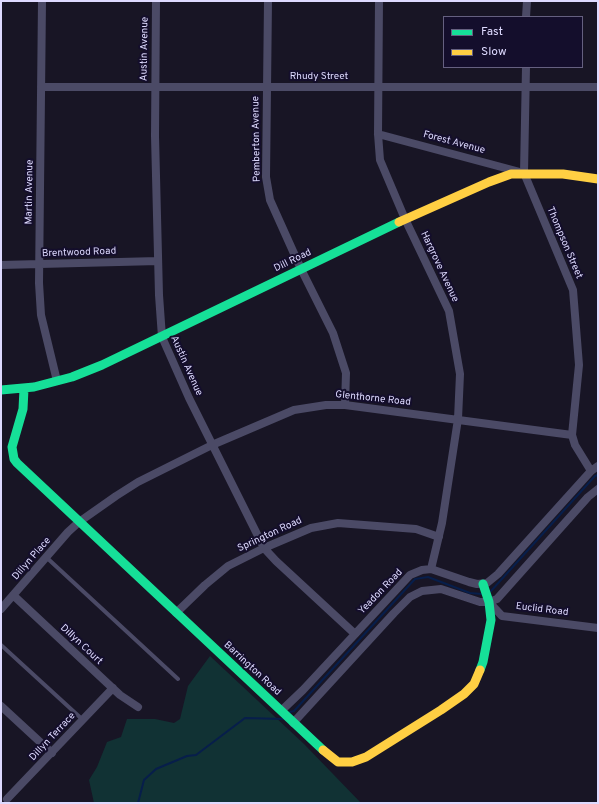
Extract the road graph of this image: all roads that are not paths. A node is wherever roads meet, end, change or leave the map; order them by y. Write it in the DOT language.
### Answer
graph roads {
  1 [pos="42,1"];
  2 [pos="156,1"];
  3 [pos="268,1"];
  4 [pos="379,1"];
  5 [pos="526,1"];
  6 [pos="526,16"];
  7 [pos="526,68"];
  8 [pos="155,86"];
  9 [pos="41,87"];
  10 [pos="267,87"];
  11 [pos="379,87"];
  12 [pos="526,87"];
  13 [pos="598,87"];
  14 [pos="378,134"];
  15 [pos="524,172"];
  16 [pos="598,179"];
  17 [pos="405,219"];
  18 [pos="158,261"];
  19 [pos="39,264"];
  20 [pos="1,265"];
  21 [pos="301,269"];
  22 [pos="162,337"];
  23 [pos="57,381"];
  24 [pos="24,389"];
  25 [pos="1,390"];
  26 [pos="345,405"];
  27 [pos="458,419"];
  28 [pos="572,435"];
  29 [pos="212,445"];
  30 [pos="595,469"];
  31 [pos="598,489"];
  32 [pos="79,522"];
  33 [pos="439,537"];
  34 [pos="264,548"];
  35 [pos="46,557"];
  36 [pos="431,569"];
  37 [pos="483,584"];
  38 [pos="14,595"];
  39 [pos="490,602"];
  40 [pos="1,609"];
  41 [pos="176,613"];
  42 [pos="598,628"];
  43 [pos="355,634"];
  44 [pos="1,645"];
  45 [pos="178,679"];
  46 [pos="113,688"];
  47 [pos="1,706"];
  48 [pos="138,707"];
  49 [pos="281,711"];
  50 [pos="83,720"];
  51 [pos="294,723"];
  52 [pos="52,753"];
  53 [pos="7,799"];
  1 -- 9 [label="street, Martin Avenue"];
  2 -- 8 [label="street, Austin Avenue"];
  3 -- 10 [label="street, Pemberton Avenue"];
  4 -- 11 [label="street, Hargrove Avenue"];
  5 -- 6 [label="street"];
  7 -- 12 [label="street, Thompson Street"];
  8 -- 9 [label="street, Rhudy Street"];
  8 -- 10 [label="street, Rhudy Street"];
  8 -- 18 [label="street, Austin Avenue"];
  9 -- 19 [label="street, Martin Avenue"];
  10 -- 11 [label="street, Rhudy Street"];
  10 -- 21 [label="street, Pemberton Avenue"];
  11 -- 12 [label="street, Rhudy Street"];
  11 -- 14 [label="street, Hargrove Avenue"];
  12 -- 13 [label="street, Rhudy Street"];
  12 -- 15 [label="street, Thompson Street"];
  14 -- 15 [label="street, Forest Avenue"];
  14 -- 17 [label="street, Hargrove Avenue"];
  15 -- 16 [label="street, Dill Road"];
  15 -- 17 [label="street, Dill Road"];
  15 -- 28 [label="street, Thompson Street"];
  17 -- 21 [label="street, Dill Road"];
  17 -- 27 [label="street, Hargrove Avenue"];
  18 -- 19 [label="street, Brentwood Road"];
  18 -- 22 [label="street, Austin Avenue"];
  19 -- 20 [label="street, Brentwood Road"];
  19 -- 23 [label="street, Martin Avenue"];
  21 -- 22 [label="street, Dill Road"];
  21 -- 26 [label="street, Pemberton Avenue"];
  22 -- 23 [label="street, Dill Road"];
  22 -- 29 [label="street, Austin Avenue"];
  23 -- 24 [label="street, Dill Road"];
  24 -- 25 [label="street, Dill Road"];
  24 -- 32 [label="street, Barrington Road"];
  26 -- 27 [label="street, Glenthorne Road"];
  26 -- 29 [label="street, Glenthorne Road"];
  27 -- 28 [label="street, Glenthorne Road"];
  27 -- 33 [label="street, Hargrove Avenue"];
  28 -- 30 [label="street, Thompson Street"];
  29 -- 32 [label="street, Glenthorne Road"];
  29 -- 34 [label="street, Austin Avenue"];
  30 -- 37 [label="street"];
  31 -- 39 [label="street"];
  32 -- 35 [label="street, Dillyn Place"];
  32 -- 41 [label="street, Barrington Road"];
  33 -- 34 [label="street, Springton Road"];
  33 -- 36 [label="street, Hargrove Avenue"];
  34 -- 41 [label="street, Springton Road"];
  34 -- 43 [label="street, Austin Avenue"];
  35 -- 38 [label="street, Dillyn Place"];
  35 -- 45 [label="lane"];
  36 -- 37 [label="street"];
  36 -- 43 [label="street, Yeadon Road"];
  37 -- 39 [label="street, Barrington Road"];
  38 -- 40 [label="street, Dillyn Place"];
  38 -- 46 [label="street, Dillyn Court"];
  39 -- 42 [label="street, Euclid Road"];
  39 -- 51 [label="street"];
  39 -- 51 [label="street, Barrington Road"];
  41 -- 49 [label="street, Barrington Road"];
  43 -- 49 [label="street, Yeadon Road"];
  44 -- 50 [label="lane"];
  46 -- 48 [label="street, Dillyn Court"];
  46 -- 50 [label="street, Dillyn Terrace"];
  47 -- 52 [label="street"];
  49 -- 51 [label="street, Barrington Road"];
  50 -- 52 [label="street, Dillyn Terrace"];
  52 -- 53 [label="street, Dillyn Terrace"];
}
